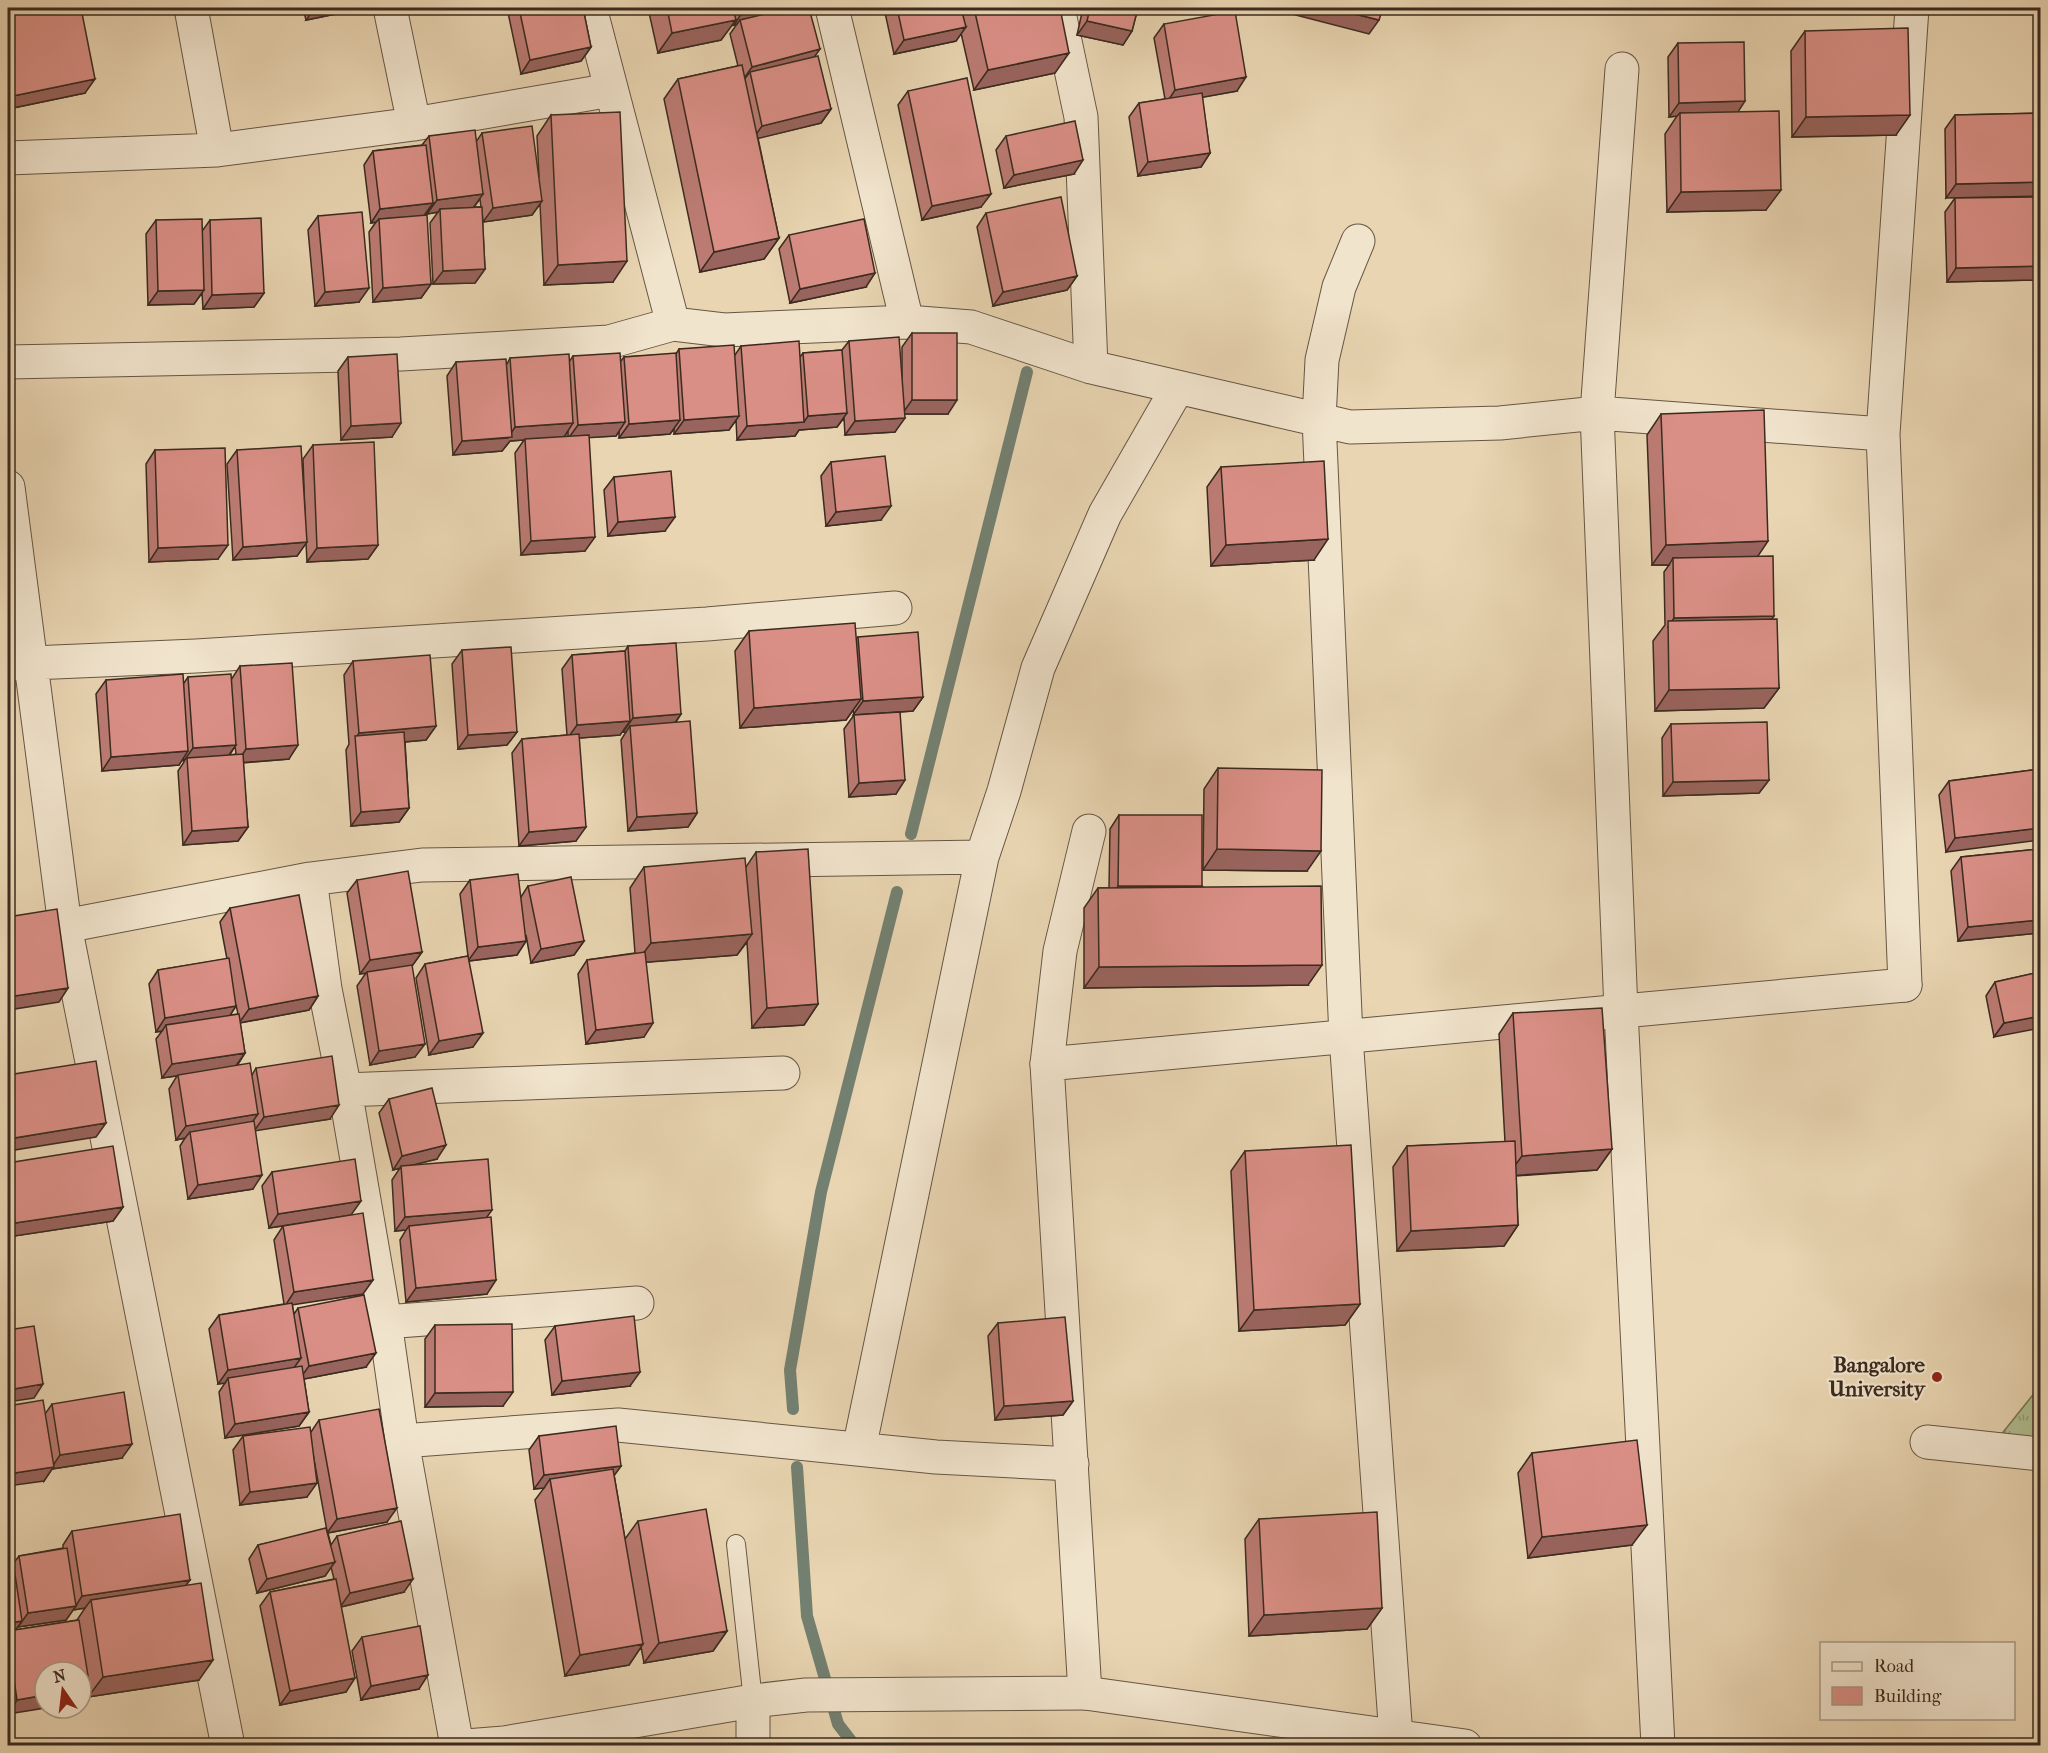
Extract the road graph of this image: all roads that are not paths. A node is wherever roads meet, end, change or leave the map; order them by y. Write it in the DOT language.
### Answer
graph roads {
  1 [pos="191,8"];
  2 [pos="390,8"];
  3 [pos="590,8"];
  4 [pos="832,8"];
  5 [pos="1058,8"];
  6 [pos="1912,8"];
  7 [pos="1622,69"];
  8 [pos="611,90"];
  9 [pos="414,124"];
  10 [pos="217,150"];
  11 [pos="8,158"];
  12 [pos="1358,241"];
  13 [pos="907,322"];
  14 [pos="673,324"];
  15 [pos="8,362"];
  16 [pos="1091,367"];
  17 [pos="1178,387"];
  18 [pos="1597,413"];
  19 [pos="1319,419"];
  20 [pos="1883,434"];
  21 [pos="8,487"];
  22 [pos="895,608"];
  23 [pos="20,664"];
  24 [pos="1089,831"];
  25 [pos="982,857"];
  26 [pos="310,879"];
  27 [pos="65,926"];
  28 [pos="1621,1011"];
  29 [pos="1346,1037"];
  30 [pos="1047,1064"];
  31 [pos="783,1073"];
  32 [pos="345,1090"];
  33 [pos="637,1303"];
  34 [pos="385,1322"];
  35 [pos="402,1441"];
  36 [pos="1927,1442"];
  37 [pos="859,1449"];
  38 [pos="2040,1454"];
  39 [pos="1072,1464"];
  40 [pos="736,1544"];
  41 [pos="1085,1693"];
  42 [pos="753,1701"];
  43 [pos="1396,1737"];
  44 [pos="564,1740"];
  45 [pos="228,1746"];
  46 [pos="457,1746"];
  47 [pos="466,1746"];
  48 [pos="753,1746"];
  49 [pos="1465,1746"];
  50 [pos="1658,1746"];
  1 -- 10 [label="street"];
  2 -- 9 [label="street"];
  3 -- 8 [label="street"];
  4 -- 13 [label="street"];
  5 -- 16 [label="street"];
  6 -- 20 [label="street"];
  7 -- 18 [label="street"];
  8 -- 9 [label="street"];
  8 -- 14 [label="street"];
  9 -- 10 [label="street"];
  10 -- 11 [label="street"];
  12 -- 19 [label="street"];
  13 -- 14 [label="street"];
  13 -- 16 [label="street"];
  14 -- 15 [label="street"];
  16 -- 17 [label="street"];
  17 -- 19 [label="street"];
  17 -- 25 [label="street"];
  18 -- 19 [label="street"];
  18 -- 20 [label="street"];
  18 -- 28 [label="street"];
  19 -- 29 [label="street"];
  20 -- 28 [label="street"];
  21 -- 23 [label="street"];
  22 -- 23 [label="street"];
  23 -- 27 [label="street"];
  24 -- 30 [label="street"];
  25 -- 26 [label="street"];
  25 -- 37 [label="street"];
  26 -- 27 [label="street"];
  26 -- 32 [label="street"];
  27 -- 45 [label="street"];
  28 -- 29 [label="street"];
  28 -- 50 [label="street"];
  29 -- 30 [label="street"];
  29 -- 43 [label="street"];
  30 -- 39 [label="street"];
  31 -- 32 [label="street"];
  32 -- 34 [label="street"];
  33 -- 34 [label="street"];
  34 -- 35 [label="street"];
  35 -- 37 [label="street"];
  35 -- 46 [label="street"];
  36 -- 38 [label="street"];
  37 -- 39 [label="street"];
  39 -- 41 [label="street"];
  40 -- 42 [label="lane"];
  41 -- 42 [label="street"];
  41 -- 43 [label="street"];
  42 -- 44 [label="street"];
  42 -- 48 [label="street"];
  43 -- 49 [label="street"];
  44 -- 47 [label="street"];
}
